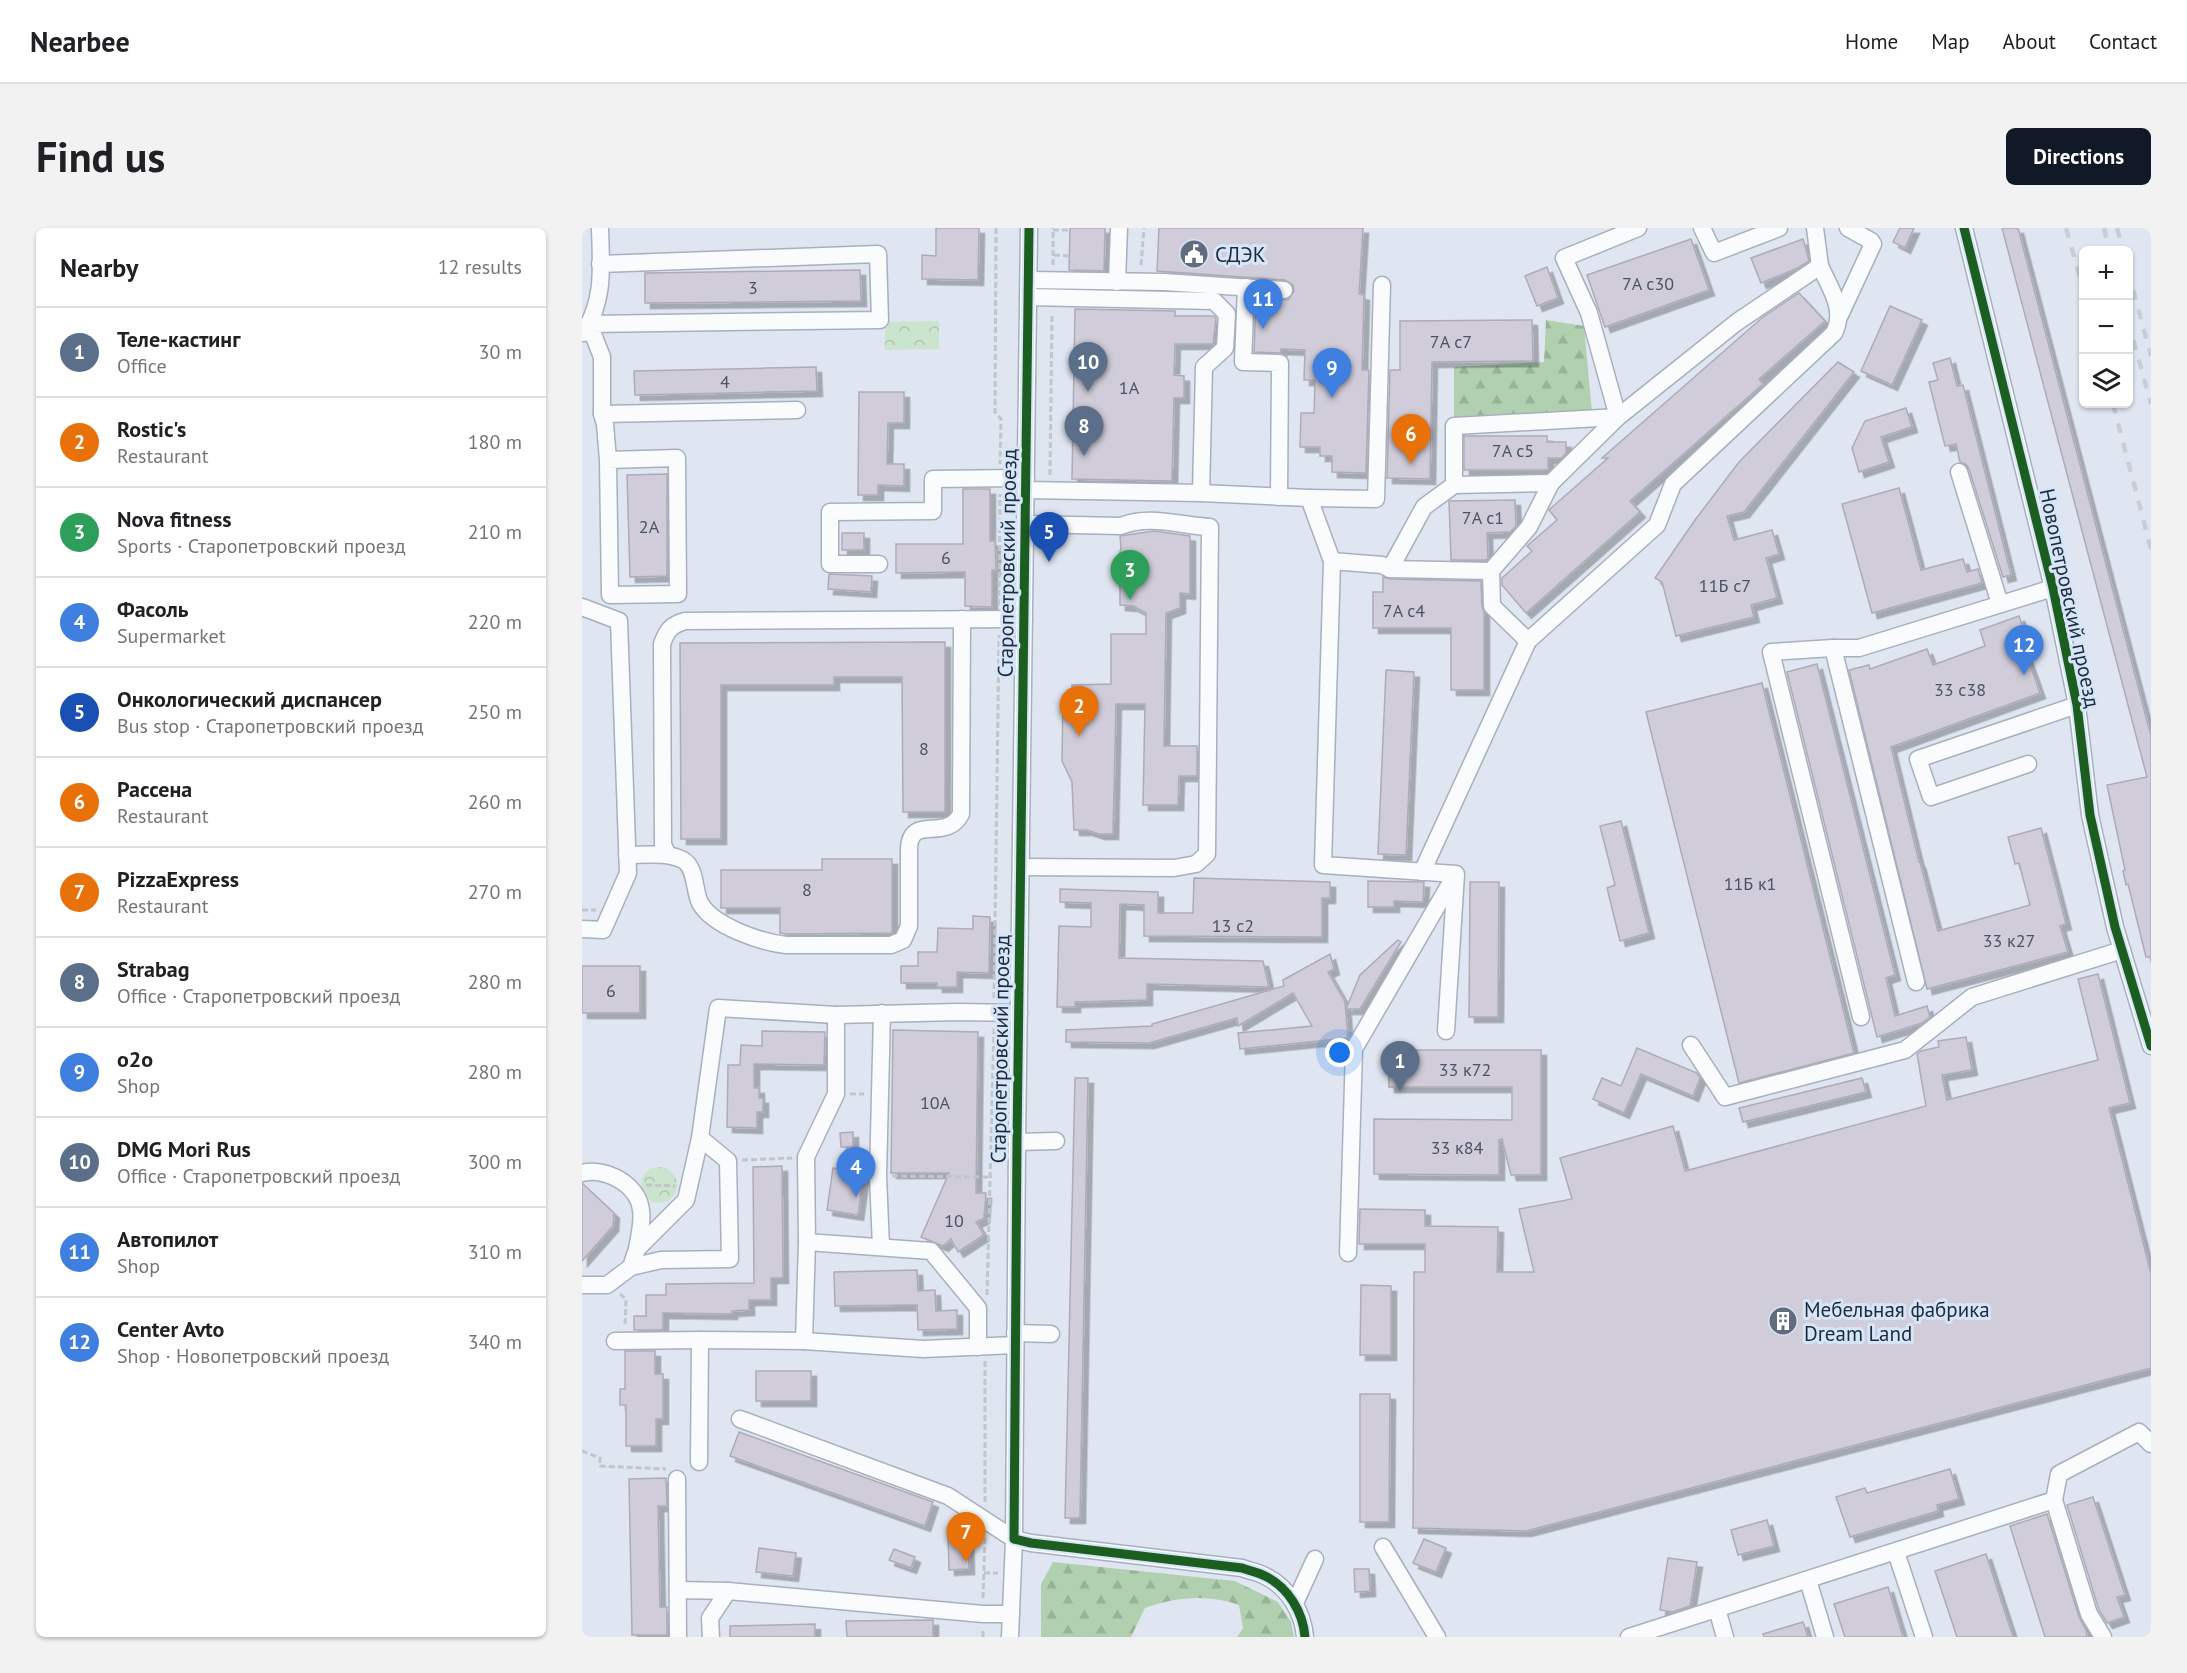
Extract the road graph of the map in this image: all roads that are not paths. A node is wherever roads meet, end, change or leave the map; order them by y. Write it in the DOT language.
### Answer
graph roads {
  1 [pos="600,228"];
  2 [pos="1029,228"];
  3 [pos="1119,228"];
  4 [pos="1638,228"];
  5 [pos="1702,228"];
  6 [pos="1779,228"];
  7 [pos="1815,228"];
  8 [pos="1848,228"];
  9 [pos="1964,228"];
  10 [pos="600,264"];
  11 [pos="1820,266"];
  12 [pos="1117,282"];
  13 [pos="1382,285"];
  14 [pos="1245,287"];
  15 [pos="1028,288"];
  16 [pos="1052,289"];
  17 [pos="1284,290"];
  18 [pos="1840,315"];
  19 [pos="585,330"];
  20 [pos="797,410"];
  21 [pos="602,414"];
  22 [pos="1618,417"];
  23 [pos="608,460"];
  24 [pos="1959,472"];
  25 [pos="1551,483"];
  26 [pos="1026,484"];
  27 [pos="1454,485"];
  28 [pos="1201,493"];
  29 [pos="1279,497"];
  30 [pos="1310,498"];
  31 [pos="1025,524"];
  32 [pos="1332,561"];
  33 [pos="879,564"];
  34 [pos="1390,569"];
  35 [pos="1491,571"];
  36 [pos="2053,588"];
  37 [pos="2000,604"];
  38 [pos="582,607"];
  39 [pos="962,619"];
  40 [pos="1024,619"];
  41 [pos="1528,641"];
  42 [pos="1833,648"];
  43 [pos="2077,705"];
  44 [pos="2028,764"];
  45 [pos="627,855"];
  46 [pos="668,855"];
  47 [pos="1021,867"];
  48 [pos="1422,872"];
  49 [pos="1456,874"];
  50 [pos="582,929"];
  51 [pos="2122,950"];
  52 [pos="1916,982"];
  53 [pos="882,1013"];
  54 [pos="1019,1013"];
  55 [pos="836,1015"];
  56 [pos="1861,1017"];
  57 [pos="2147,1017"];
  58 [pos="1446,1030"];
  59 [pos="1690,1046"];
  60 [pos="2151,1046"];
  61 [pos="700,1138"];
  62 [pos="1056,1141"];
  63 [pos="1017,1142"];
  64 [pos="582,1173"];
  65 [pos="807,1242"];
  66 [pos="881,1247"];
  67 [pos="637,1249"];
  68 [pos="1348,1253"];
  69 [pos="632,1267"];
  70 [pos="582,1285"];
  71 [pos="1052,1334"];
  72 [pos="1015,1339"];
  73 [pos="700,1340"];
  74 [pos="620,1341"];
  75 [pos="804,1341"];
  76 [pos="982,1347"];
  77 [pos="740,1419"];
  78 [pos="2151,1444"];
  79 [pos="699,1462"];
  80 [pos="677,1479"];
  81 [pos="2054,1500"];
  82 [pos="1014,1539"];
  83 [pos="1383,1547"];
  84 [pos="1896,1552"];
  85 [pos="1315,1559"];
  86 [pos="1808,1580"];
  87 [pos="678,1590"];
  88 [pos="728,1591"];
  89 [pos="1295,1603"];
  90 [pos="1717,1609"];
  91 [pos="1011,1614"];
  92 [pos="678,1637"];
  93 [pos="711,1637"];
  94 [pos="1010,1637"];
  95 [pos="1305,1637"];
  96 [pos="1437,1637"];
  97 [pos="1629,1637"];
  98 [pos="1725,1637"];
  99 [pos="1825,1637"];
  100 [pos="1924,1637"];
  101 [pos="2103,1637"];
  1 -- 10 [label="street"];
  2 -- 15 [label="street, Старопетровский проезд"];
  3 -- 12 [label="street"];
  4 -- 22 [label="street"];
  5 -- 6 [label="street"];
  7 -- 11 [label="street"];
  8 -- 18 [label="street"];
  9 -- 36 [label="street, Новопетровский проезд"];
  10 -- 19 [label="street"];
  10 -- 19 [label="street"];
  11 -- 18 [label="street"];
  11 -- 22 [label="street"];
  12 -- 14 [label="street"];
  12 -- 16 [label="street"];
  13 -- 30 [label="street"];
  14 -- 17 [label="street"];
  14 -- 29 [label="street"];
  15 -- 16 [label="street"];
  15 -- 26 [label="street, Старопетровский проезд"];
  16 -- 28 [label="street"];
  18 -- 41 [label="street"];
  19 -- 21 [label="street"];
  20 -- 21 [label="street"];
  21 -- 23 [label="street"];
  22 -- 25 [label="street"];
  22 -- 27 [label="street"];
  23 -- 23 [label="street"];
  24 -- 37 [label="street"];
  25 -- 27 [label="street"];
  25 -- 35 [label="street"];
  26 -- 28 [label="street"];
  26 -- 31 [label="street, Старопетровский проезд"];
  26 -- 33 [label="street"];
  27 -- 34 [label="street"];
  28 -- 29 [label="street"];
  29 -- 30 [label="street"];
  30 -- 32 [label="street"];
  31 -- 40 [label="street, Старопетровский проезд"];
  31 -- 47 [label="street"];
  32 -- 34 [label="street"];
  32 -- 48 [label="street"];
  34 -- 35 [label="street"];
  35 -- 41 [label="street"];
  36 -- 37 [label="street"];
  36 -- 43 [label="street, Новопетровский проезд"];
  37 -- 42 [label="street"];
  38 -- 45 [label="street"];
  39 -- 40 [label="street"];
  39 -- 46 [label="street"];
  39 -- 46 [label="street"];
  40 -- 47 [label="street, Старопетровский проезд"];
  41 -- 48 [label="street"];
  42 -- 52 [label="street"];
  42 -- 56 [label="street"];
  43 -- 44 [label="street"];
  43 -- 51 [label="street, Новопетровский проезд"];
  45 -- 46 [label="street"];
  45 -- 50 [label="street"];
  47 -- 54 [label="street, Старопетровский проезд"];
  48 -- 49 [label="street"];
  49 -- 58 [label="street"];
  49 -- 68 [label="street"];
  51 -- 57 [label="street, Новопетровский проезд"];
  51 -- 59 [label="street"];
  53 -- 54 [label="street"];
  53 -- 55 [label="street"];
  53 -- 66 [label="street"];
  54 -- 63 [label="street, Старопетровский проезд"];
  55 -- 61 [label="street"];
  55 -- 65 [label="street"];
  57 -- 60 [label="street, Новопетровский проезд"];
  61 -- 67 [label="street"];
  61 -- 69 [label="street"];
  62 -- 63 [label="street"];
  63 -- 72 [label="street, Старопетровский проезд"];
  64 -- 67 [label="street"];
  65 -- 66 [label="street"];
  65 -- 75 [label="street"];
  66 -- 76 [label="street"];
  67 -- 69 [label="street"];
  69 -- 70 [label="street"];
  71 -- 72 [label="street"];
  72 -- 76 [label="street"];
  72 -- 82 [label="street, Старопетровский проезд"];
  73 -- 74 [label="street"];
  73 -- 75 [label="street"];
  73 -- 79 [label="street"];
  75 -- 76 [label="street"];
  77 -- 82 [label="street"];
  78 -- 81 [label="street"];
  80 -- 87 [label="street"];
  81 -- 84 [label="street"];
  81 -- 101 [label="street"];
  82 -- 89 [label="street"];
  82 -- 91 [label="street, Старопетровский проезд"];
  83 -- 96 [label="street"];
  84 -- 86 [label="street"];
  84 -- 100 [label="street"];
  85 -- 89 [label="street"];
  86 -- 90 [label="street"];
  86 -- 99 [label="street"];
  87 -- 88 [label="street"];
  87 -- 92 [label="street"];
  88 -- 91 [label="street"];
  88 -- 93 [label="street"];
  89 -- 95 [label="street"];
  90 -- 97 [label="street"];
  90 -- 98 [label="street"];
  91 -- 94 [label="street, Старопетровский проезд"];
}
